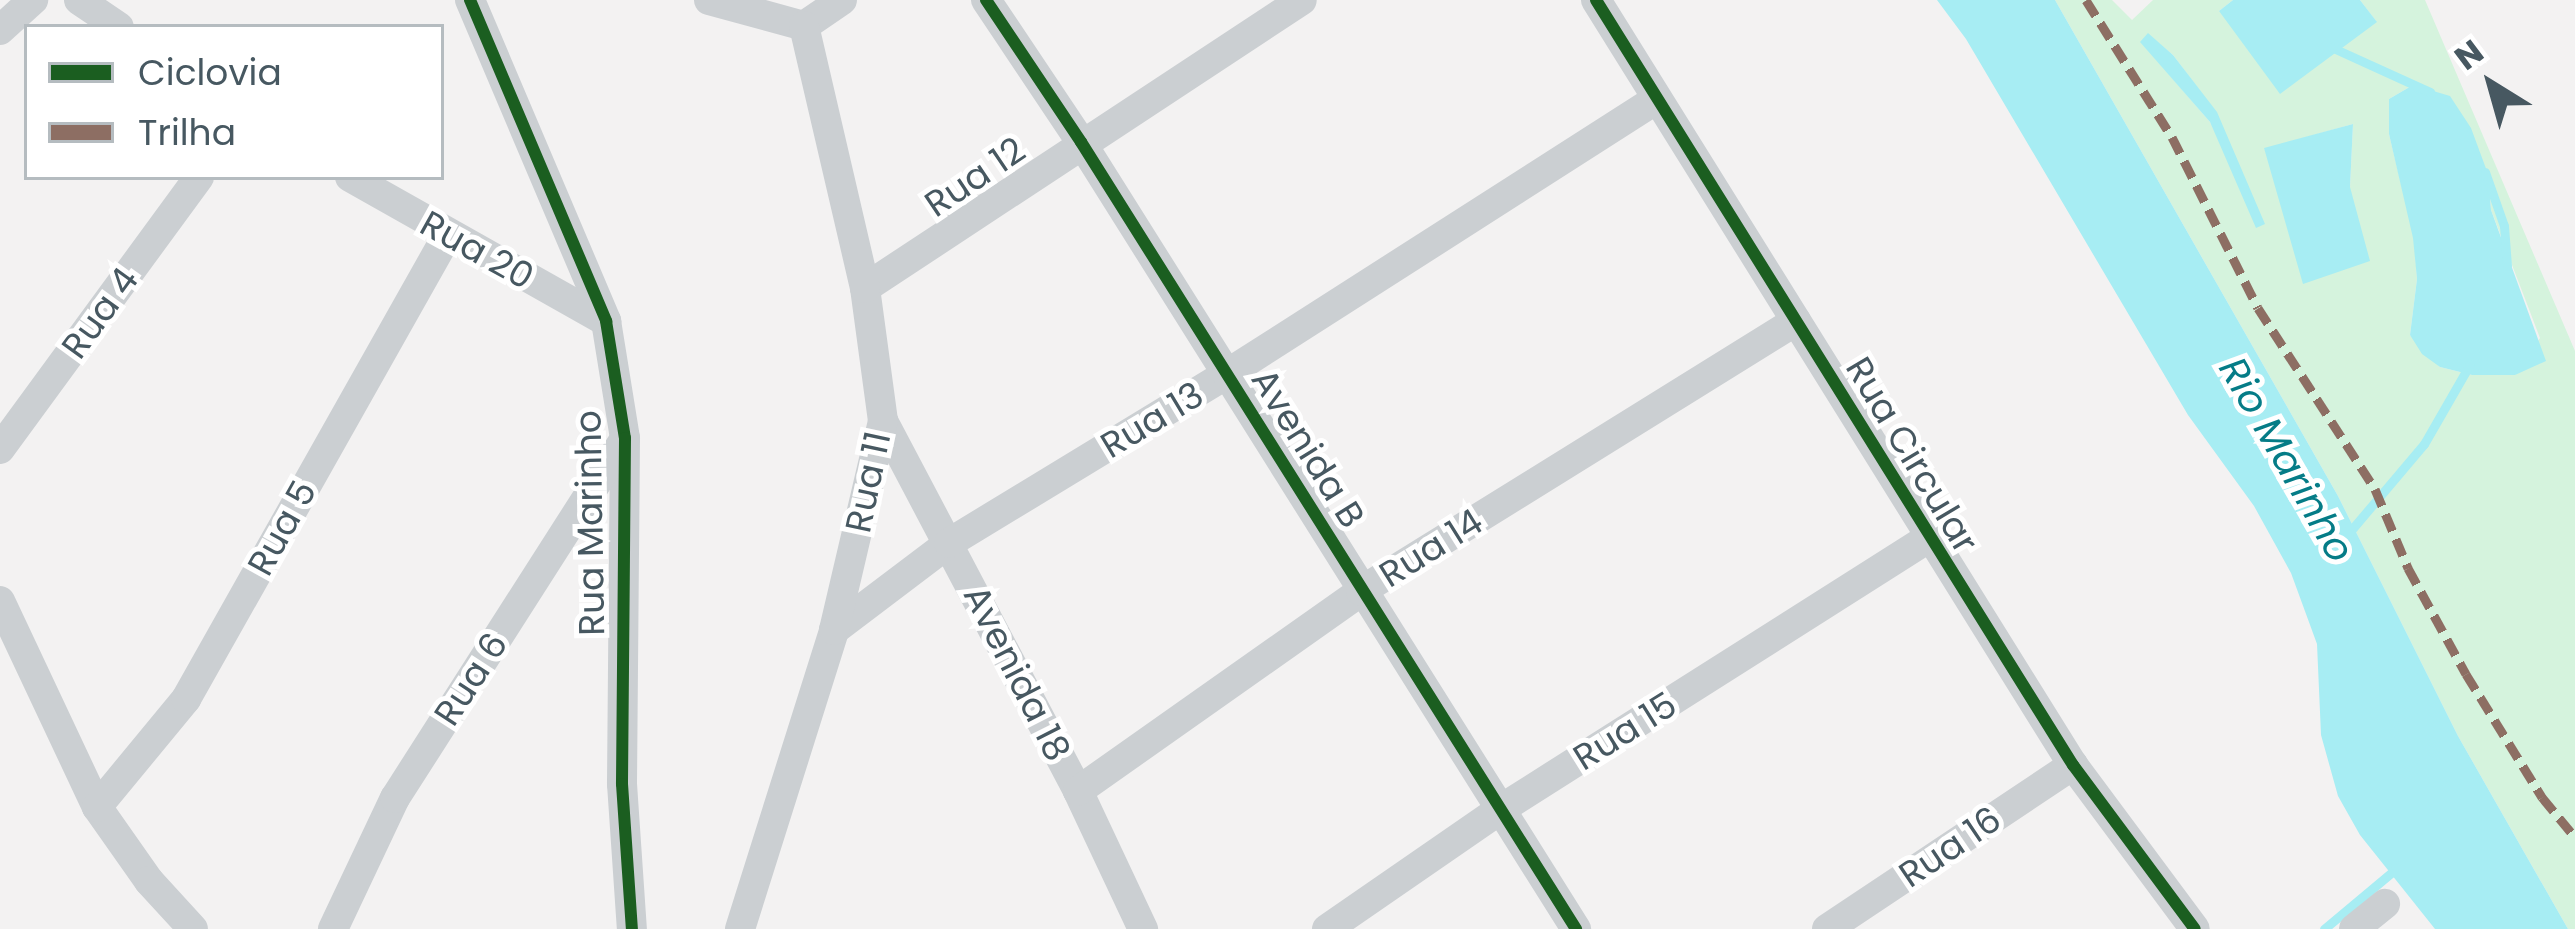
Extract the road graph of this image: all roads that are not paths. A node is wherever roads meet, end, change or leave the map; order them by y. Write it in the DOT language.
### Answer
graph roads {
  1 [pos="33,0"];
  2 [pos="80,0"];
  3 [pos="470,0"];
  4 [pos="709,0"];
  5 [pos="842,0"];
  6 [pos="986,0"];
  7 [pos="1302,0"];
  8 [pos="1596,0"];
  9 [pos="115,24"];
  10 [pos="804,26"];
  11 [pos="0,30"];
  12 [pos="1658,99"];
  13 [pos="1082,142"];
  14 [pos="197,180"];
  15 [pos="355,180"];
  16 [pos="447,236"];
  17 [pos="865,288"];
  18 [pos="605,321"];
  19 [pos="1796,321"];
  20 [pos="1228,374"];
  21 [pos="883,421"];
  22 [pos="625,438"];
  23 [pos="0,449"];
  24 [pos="1927,539"];
  25 [pos="949,543"];
  26 [pos="1361,591"];
  27 [pos="0,601"];
  28 [pos="835,630"];
  29 [pos="2072,765"];
  30 [pos="1078,791"];
  31 [pos="98,807"];
  32 [pos="1501,809"];
  33 [pos="2385,904"];
  34 [pos="194,929"];
  35 [pos="333,929"];
  36 [pos="632,929"];
  37 [pos="740,929"];
  38 [pos="1143,929"];
  39 [pos="1327,929"];
  40 [pos="1576,929"];
  41 [pos="1827,929"];
  42 [pos="2195,929"];
  43 [pos="2354,929"];
  1 -- 11 [label="street"];
  2 -- 9 [label="street"];
  3 -- 18 [label="street, Rua Marinho"];
  4 -- 10 [label="street"];
  5 -- 10 [label="street"];
  6 -- 13 [label="street, Avenida B"];
  7 -- 13 [label="street, Rua 12"];
  8 -- 12 [label="street, Rua Circular"];
  10 -- 17 [label="street, Rua 11"];
  12 -- 19 [label="street, Rua Circular"];
  12 -- 20 [label="street, Rua 13"];
  13 -- 17 [label="street, Rua 12"];
  13 -- 20 [label="street, Avenida B"];
  14 -- 23 [label="street, Rua 4"];
  15 -- 16 [label="street, Rua 20"];
  16 -- 18 [label="street, Rua 20"];
  16 -- 31 [label="street, Rua 5"];
  17 -- 21 [label="street, Rua 11"];
  18 -- 22 [label="street, Rua Marinho"];
  19 -- 24 [label="street, Rua Circular"];
  19 -- 26 [label="street, Rua 14"];
  20 -- 25 [label="street, Rua 13"];
  20 -- 26 [label="street, Avenida B"];
  21 -- 25 [label="street, Avenida 18"];
  21 -- 28 [label="street, Rua 11"];
  22 -- 35 [label="street, Rua 6"];
  22 -- 36 [label="street, Rua Marinho"];
  24 -- 29 [label="street, Rua Circular"];
  24 -- 32 [label="street, Rua 15"];
  25 -- 28 [label="street, Rua 13"];
  25 -- 30 [label="street, Avenida 18"];
  26 -- 30 [label="street, Rua 14"];
  26 -- 32 [label="street, Avenida B"];
  27 -- 31 [label="street"];
  28 -- 37 [label="street, Rua 11"];
  29 -- 41 [label="street, Rua 16"];
  29 -- 42 [label="street, Rua Circular"];
  30 -- 38 [label="street, Avenida 18"];
  31 -- 34 [label="street"];
  32 -- 39 [label="street, Rua 15"];
  32 -- 40 [label="street, Avenida B"];
  33 -- 43 [label="street"];
}
